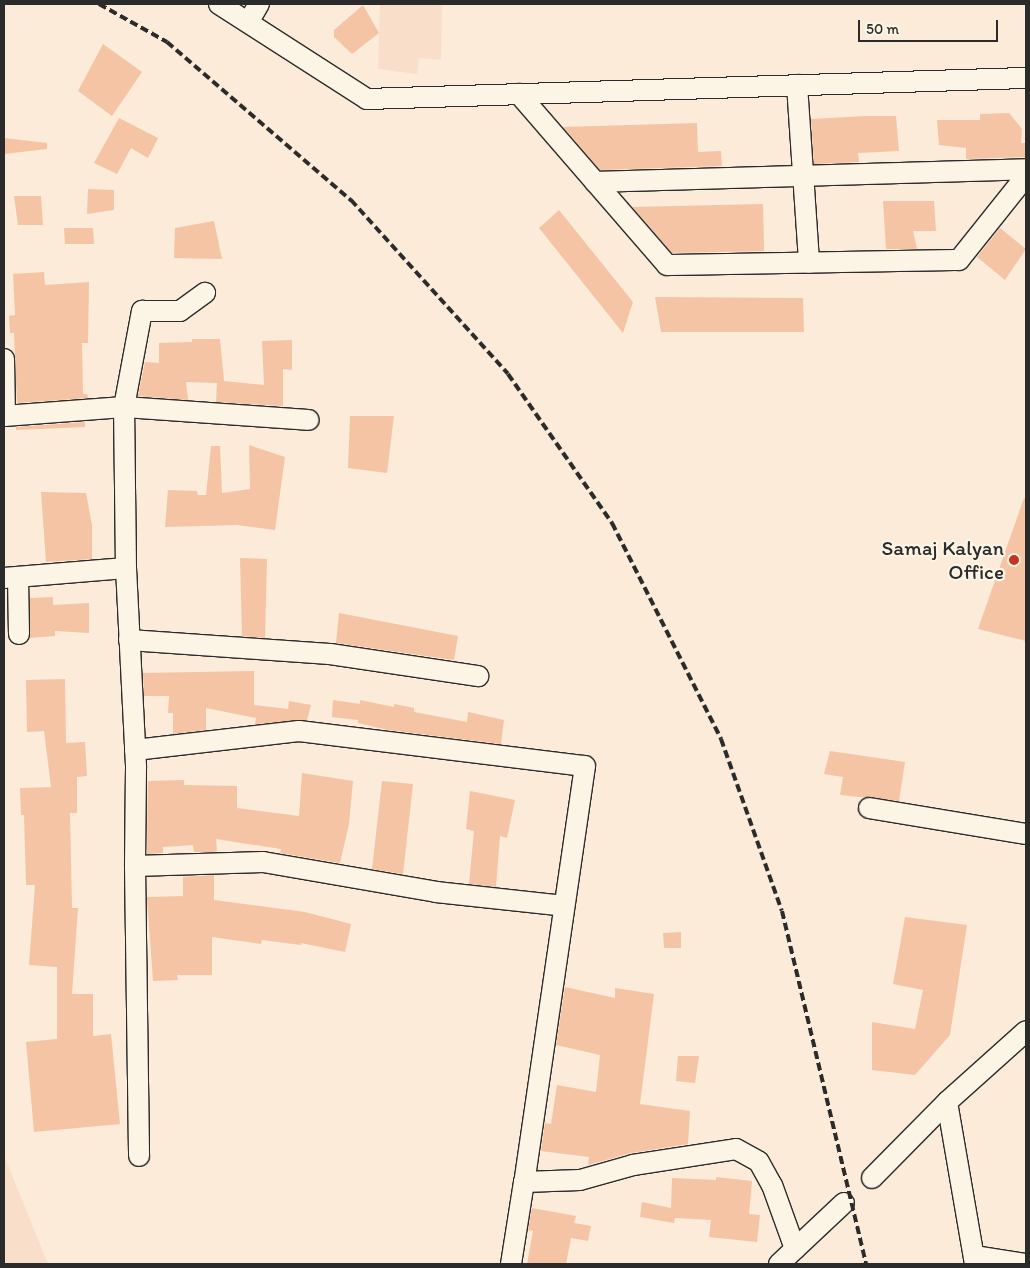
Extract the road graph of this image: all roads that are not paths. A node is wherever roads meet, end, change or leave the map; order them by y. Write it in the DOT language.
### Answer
graph roads {
  1 [pos="219,4"];
  2 [pos="259,4"];
  3 [pos="250,21"];
  4 [pos="1026,78"];
  5 [pos="796,85"];
  6 [pos="519,94"];
  7 [pos="1026,169"];
  8 [pos="803,176"];
  9 [pos="1026,176"];
  10 [pos="595,182"];
  11 [pos="809,263"];
  12 [pos="205,293"];
  13 [pos="4,359"];
  14 [pos="124,407"];
  15 [pos="4,416"];
  16 [pos="309,420"];
  17 [pos="126,568"];
  18 [pos="11,578"];
  19 [pos="20,634"];
  20 [pos="129,640"];
  21 [pos="478,676"];
  22 [pos="135,750"];
  23 [pos="869,808"];
  24 [pos="1026,834"];
  25 [pos="135,866"];
  26 [pos="564,906"];
  27 [pos="1026,1031"];
  28 [pos="947,1102"];
  29 [pos="139,1156"];
  30 [pos="872,1178"];
  31 [pos="524,1182"];
  32 [pos="844,1203"];
  33 [pos="795,1249"];
  34 [pos="975,1260"];
  35 [pos="510,1264"];
  36 [pos="779,1264"];
  37 [pos="1026,1264"];
  1 -- 3 [label="street"];
  2 -- 3 [label="street"];
  3 -- 6 [label="street"];
  4 -- 5 [label="street"];
  5 -- 6 [label="street"];
  5 -- 8 [label="street"];
  6 -- 10 [label="street"];
  7 -- 8 [label="street"];
  8 -- 10 [label="street"];
  8 -- 11 [label="street"];
  9 -- 11 [label="street"];
  10 -- 11 [label="street"];
  12 -- 14 [label="street"];
  13 -- 15 [label="street"];
  14 -- 15 [label="street"];
  14 -- 16 [label="street"];
  14 -- 17 [label="street"];
  17 -- 18 [label="street"];
  17 -- 20 [label="street"];
  18 -- 19 [label="street"];
  20 -- 21 [label="street"];
  20 -- 22 [label="street"];
  22 -- 25 [label="street"];
  22 -- 26 [label="street"];
  23 -- 24 [label="street"];
  25 -- 26 [label="street"];
  25 -- 29 [label="street"];
  26 -- 31 [label="street"];
  27 -- 28 [label="street"];
  28 -- 30 [label="street"];
  28 -- 34 [label="street"];
  31 -- 33 [label="street"];
  31 -- 35 [label="street"];
  32 -- 33 [label="street"];
  33 -- 36 [label="street"];
  34 -- 37 [label="street"];
}
